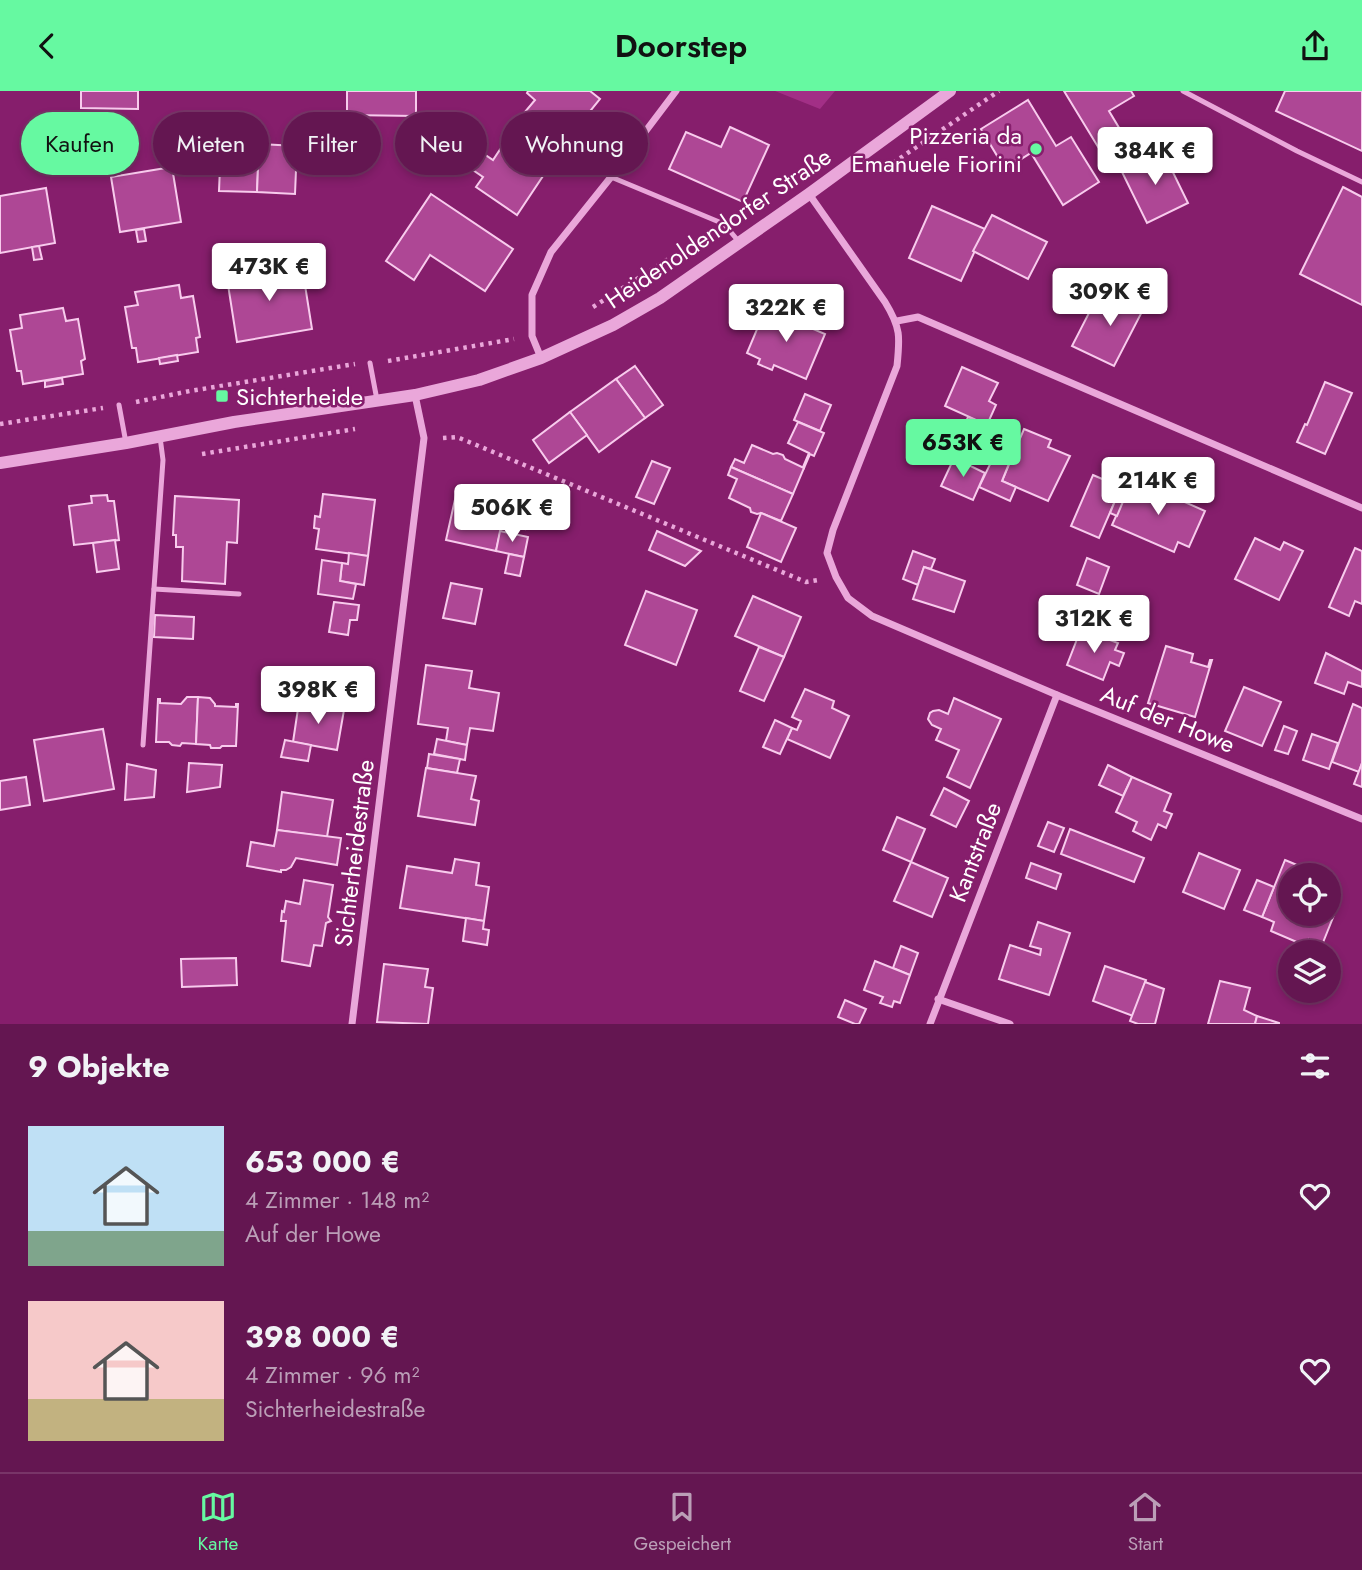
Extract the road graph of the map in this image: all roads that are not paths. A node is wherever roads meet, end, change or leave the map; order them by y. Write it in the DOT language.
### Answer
graph roads {
  1 [pos="676,91"];
  2 [pos="950,91"];
  3 [pos="1183,91"];
  4 [pos="611,177"];
  5 [pos="1362,182"];
  6 [pos="808,194"];
  7 [pos="740,243"];
  8 [pos="897,321"];
  9 [pos="541,358"];
  10 [pos="370,363"];
  11 [pos="415,394"];
  12 [pos="377,400"];
  13 [pos="119,405"];
  14 [pos="160,437"];
  15 [pos="126,443"];
  16 [pos="0,463"];
  17 [pos="1362,507"];
  18 [pos="154,589"];
  19 [pos="239,594"];
  20 [pos="1057,695"];
  21 [pos="143,745"];
  22 [pos="1362,819"];
  23 [pos="938,999"];
  24 [pos="352,1024"];
  25 [pos="930,1024"];
  26 [pos="1010,1024"];
  1 -- 4 [label="street"];
  2 -- 6 [label="street, Heidenoldendorfer Straße"];
  3 -- 5 [label="lane"];
  4 -- 7 [label="lane"];
  4 -- 9 [label="street"];
  6 -- 7 [label="street, Heidenoldendorfer Straße"];
  6 -- 8 [label="street"];
  7 -- 9 [label="street, Heidenoldendorfer Straße"];
  8 -- 17 [label="street"];
  8 -- 20 [label="street, Auf der Howe"];
  9 -- 11 [label="street, Heidenoldendorfer Straße"];
  10 -- 12 [label="lane"];
  11 -- 12 [label="street, Heidenoldendorfer Straße"];
  11 -- 24 [label="street, Sichterheidestraße"];
  12 -- 14 [label="street, Heidenoldendorfer Straße"];
  13 -- 15 [label="lane"];
  14 -- 15 [label="street, Heidenoldendorfer Straße"];
  14 -- 18 [label="lane"];
  15 -- 16 [label="street, Heidenoldendorfer Straße"];
  18 -- 19 [label="lane"];
  18 -- 21 [label="lane"];
  20 -- 22 [label="street, Auf der Howe"];
  20 -- 23 [label="street, Kantstraße"];
  23 -- 25 [label="street, Kantstraße"];
  23 -- 26 [label="street"];
}
